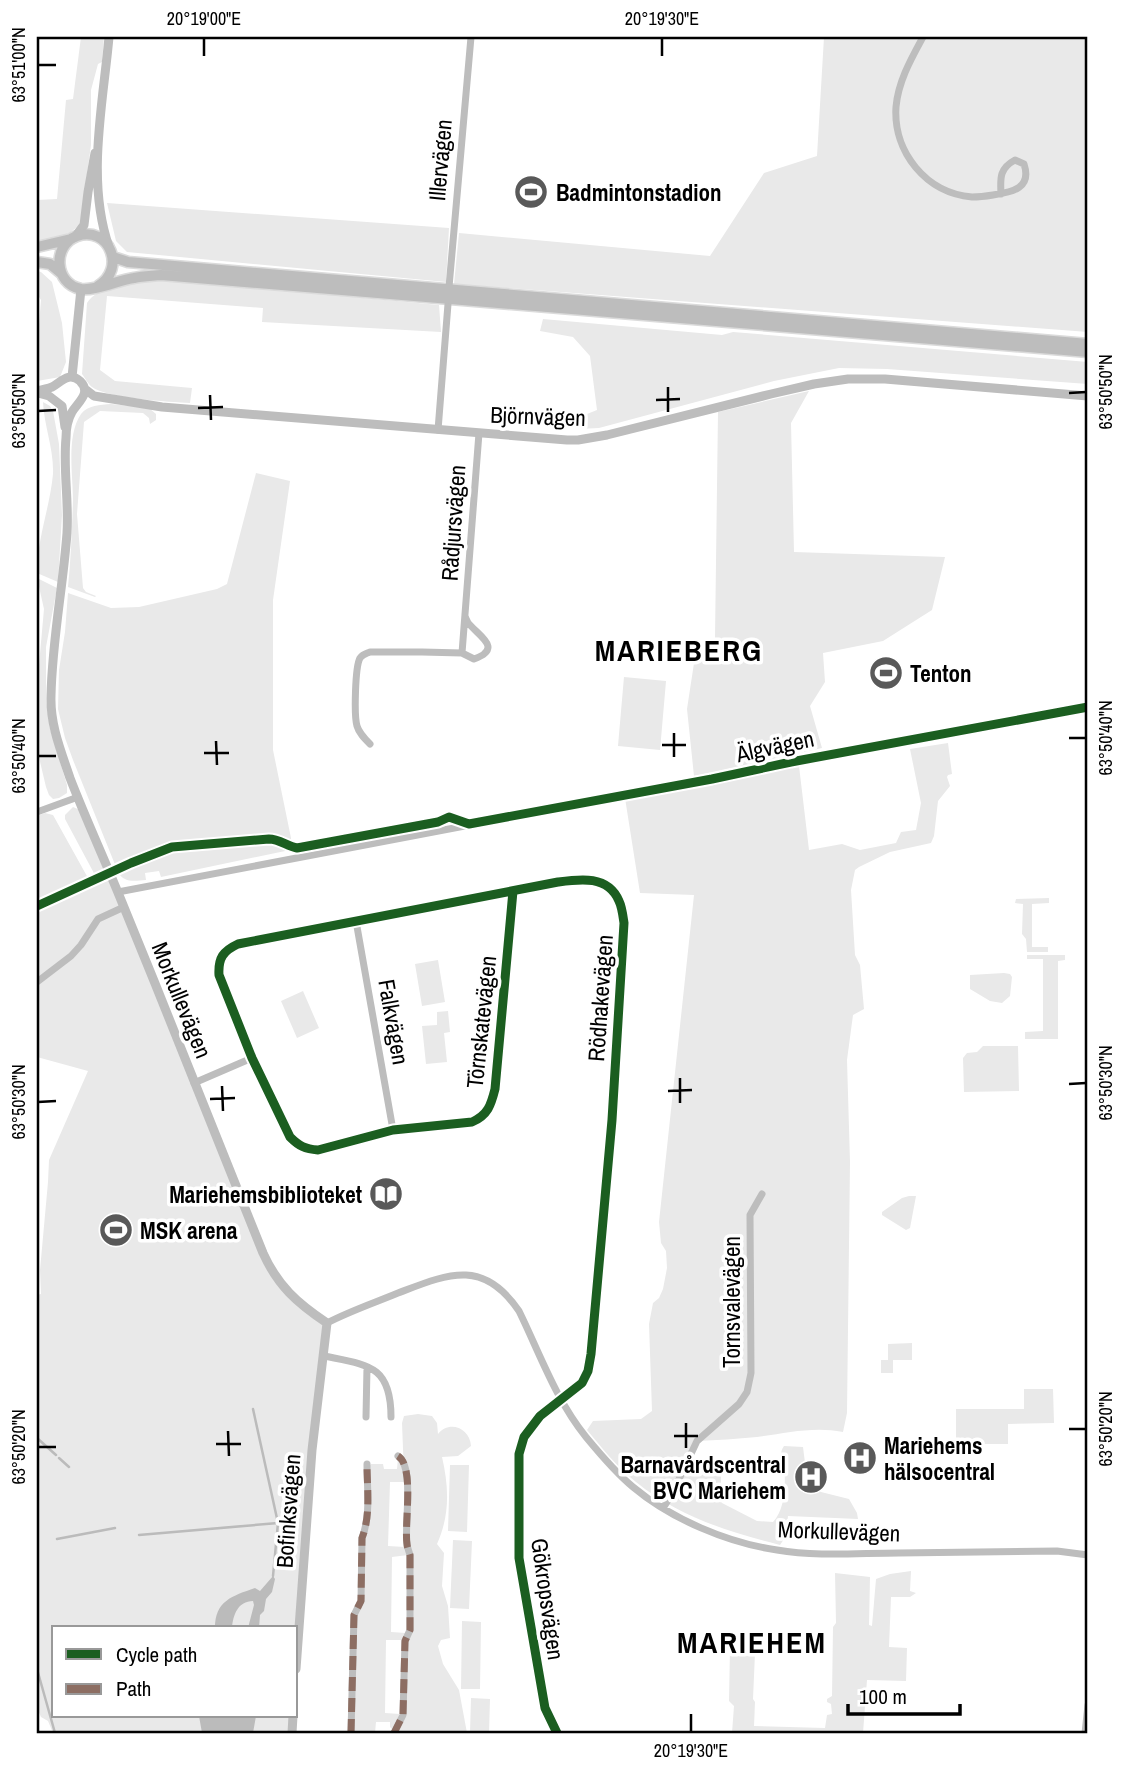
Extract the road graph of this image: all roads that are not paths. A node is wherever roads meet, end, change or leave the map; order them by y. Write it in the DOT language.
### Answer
graph roads {
  1 [pos="109,37"];
  2 [pos="471,37"];
  3 [pos="923,37"];
  4 [pos="98,145"];
  5 [pos="1001,194"];
  6 [pos="73,238"];
  7 [pos="37,247"];
  8 [pos="112,254"];
  9 [pos="37,262"];
  10 [pos="62,274"];
  11 [pos="98,286"];
  12 [pos="449,286"];
  13 [pos="81,289"];
  14 [pos="448,304"];
  15 [pos="1088,344"];
  16 [pos="1088,352"];
  17 [pos="72,377"];
  18 [pos="57,384"];
  19 [pos="85,389"];
  20 [pos="37,392"];
  21 [pos="1088,396"];
  22 [pos="106,398"];
  23 [pos="59,403"];
  24 [pos="80,404"];
  25 [pos="438,430"];
  26 [pos="479,433"];
  27 [pos="66,436"];
  28 [pos="465,616"];
  29 [pos="462,653"];
  30 [pos="1088,707"];
  31 [pos="369,744"];
  32 [pos="78,797"];
  33 [pos="37,812"];
  34 [pos="513,891"];
  35 [pos="118,892"];
  36 [pos="124,907"];
  37 [pos="356,921"];
  38 [pos="37,982"];
  39 [pos="252,1058"];
  40 [pos="194,1083"];
  41 [pos="393,1130"];
  42 [pos="762,1194"];
  43 [pos="327,1323"];
  44 [pos="324,1356"];
  45 [pos="367,1367"];
  46 [pos="561,1400"];
  47 [pos="366,1417"];
  48 [pos="391,1417"];
  49 [pos="398,1456"];
  50 [pos="367,1464"];
  51 [pos="663,1508"];
  52 [pos="1088,1555"];
  53 [pos="298,1642"];
  54 [pos="1088,1705"];
  55 [pos="351,1733"];
  56 [pos="394,1733"];
  57 [pos="557,1733"];
  58 [pos="1085,1733"];
  1 -- 4 [label="street"];
  2 -- 12 [label="street, Illervägen"];
  3 -- 5 [label="street"];
  4 -- 6 [label="street"];
  4 -- 8 [label="street"];
  5 -- 5 [label="street"];
  6 -- 7 [label="highway"];
  6 -- 8 [label="highway"];
  6 -- 10 [label="highway"];
  8 -- 11 [label="highway"];
  8 -- 15 [label="highway"];
  9 -- 10 [label="highway"];
  10 -- 13 [label="highway"];
  11 -- 13 [label="highway"];
  11 -- 16 [label="highway"];
  13 -- 17 [label="street"];
  14 -- 25 [label="street"];
  17 -- 18 [label="street, Björnvägen"];
  17 -- 19 [label="street, Björnvägen"];
  18 -- 20 [label="street, Björnvägen"];
  18 -- 23 [label="street"];
  19 -- 22 [label="street, Björnvägen"];
  19 -- 24 [label="street"];
  20 -- 23 [label="street, Björnvägen"];
  21 -- 26 [label="street, Björnvägen"];
  22 -- 24 [label="street, Björnvägen"];
  22 -- 25 [label="street, Björnvägen"];
  23 -- 24 [label="street, Björnvägen"];
  23 -- 27 [label="street"];
  24 -- 27 [label="street, Morkullevägen"];
  25 -- 26 [label="street, Björnvägen"];
  26 -- 28 [label="street, Rådjursvägen"];
  27 -- 32 [label="street, Morkullevägen"];
  28 -- 29 [label="street, Rådjursvägen"];
  28 -- 29 [label="street"];
  29 -- 31 [label="street"];
  30 -- 35 [label="street, Älgvägen"];
  32 -- 33 [label="street"];
  32 -- 35 [label="street, Morkullevägen"];
  34 -- 37 [label="street, Rödhakevägen"];
  34 -- 41 [label="street, Törnskatevägen"];
  34 -- 46 [label="street, Rödhakevägen"];
  35 -- 36 [label="street, Morkullevägen"];
  36 -- 38 [label="street"];
  36 -- 40 [label="street, Morkullevägen"];
  37 -- 39 [label="street, Rödhakevägen"];
  37 -- 41 [label="street, Falkvägen"];
  39 -- 40 [label="street"];
  39 -- 41 [label="street, Törnskatevägen"];
  40 -- 43 [label="street, Morkullevägen"];
  42 -- 51 [label="street, Tornsvalevägen"];
  43 -- 44 [label="street, Bofinksvägen"];
  43 -- 46 [label="street, Morkullevägen"];
  44 -- 45 [label="street"];
  44 -- 53 [label="street, Bofinksvägen"];
  45 -- 47 [label="street"];
  45 -- 48 [label="street"];
  46 -- 51 [label="street, Morkullevägen"];
  46 -- 57 [label="street, Gökropsvägen"];
  49 -- 56 [label="street"];
  50 -- 55 [label="street"];
  51 -- 52 [label="street, Morkullevägen"];
  54 -- 58 [label="street"];
}
